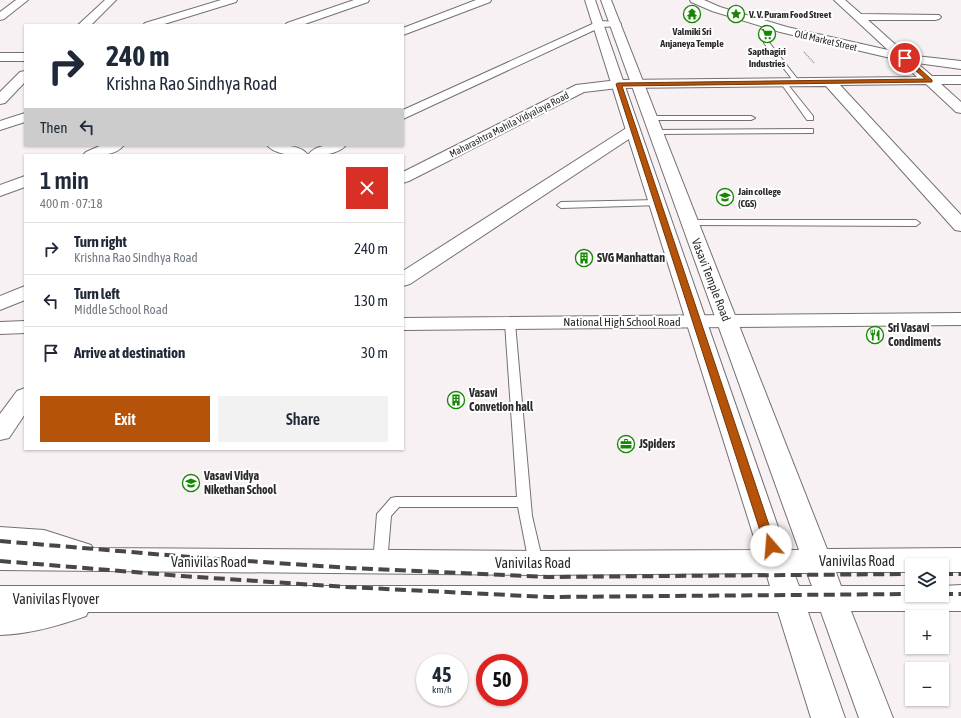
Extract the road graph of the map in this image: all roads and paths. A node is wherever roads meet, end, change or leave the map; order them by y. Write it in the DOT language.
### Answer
graph roads {
  1 [pos="23,0"];
  2 [pos="111,0"];
  3 [pos="232,0"];
  4 [pos="364,0"];
  5 [pos="486,0"];
  6 [pos="590,0"];
  7 [pos="606,0"];
  8 [pos="695,0"];
  9 [pos="840,0"];
  10 [pos="919,4"];
  11 [pos="0,17"];
  12 [pos="858,17"];
  13 [pos="85,24"];
  14 [pos="153,24"];
  15 [pos="294,24"];
  16 [pos="607,24"];
  17 [pos="404,32"];
  18 [pos="766,42"];
  19 [pos="0,57"];
  20 [pos="24,57"];
  21 [pos="905,58"];
  22 [pos="961,65"];
  23 [pos="24,76"];
  24 [pos="961,80"];
  25 [pos="930,81"];
  26 [pos="783,82"];
  27 [pos="797,82"];
  28 [pos="830,82"];
  29 [pos="618,84"];
  30 [pos="638,84"];
  31 [pos="0,100"];
  32 [pos="961,109"];
  33 [pos="404,115"];
  34 [pos="24,117"];
  35 [pos="751,118"];
  36 [pos="810,118"];
  37 [pos="653,125"];
  38 [pos="0,126"];
  39 [pos="634,130"];
  40 [pos="810,131"];
  41 [pos="114,146"];
  42 [pos="278,146"];
  43 [pos="336,146"];
  44 [pos="94,154"];
  45 [pos="298,154"];
  46 [pos="318,154"];
  47 [pos="404,177"];
  48 [pos="24,181"];
  49 [pos="677,190"];
  50 [pos="0,191"];
  51 [pos="655,197"];
  52 [pos="561,205"];
  53 [pos="690,223"];
  54 [pos="916,223"];
  55 [pos="961,226"];
  56 [pos="404,279"];
  57 [pos="24,292"];
  58 [pos="0,304"];
  59 [pos="961,319"];
  60 [pos="727,321"];
  61 [pos="697,322"];
  62 [pos="510,323"];
  63 [pos="404,324"];
  64 [pos="24,327"];
  65 [pos="0,328"];
  66 [pos="24,397"];
  67 [pos="0,432"];
  68 [pos="524,502"];
  69 [pos="0,538"];
  70 [pos="0,559"];
  71 [pos="961,560"];
  72 [pos="105,561"];
  73 [pos="776,561"];
  74 [pos="817,561"];
  75 [pos="380,563"];
  76 [pos="536,563"];
  77 [pos="961,598"];
  78 [pos="0,599"];
  79 [pos="112,599"];
  80 [pos="788,599"];
  81 [pos="832,599"];
  82 [pos="0,622"];
  83 [pos="828,718"];
  84 [pos="876,718"];
  1 -- 11 [label="street"];
  2 -- 13 [label="street"];
  3 -- 14 [label="street"];
  4 -- 15 [label="street"];
  5 -- 17 [label="street"];
  6 -- 16 [label="street, Vasavi Temple Road"];
  7 -- 16 [label="street, Vasavi Temple Road"];
  8 -- 21 [label="street, Old Market Street"];
  9 -- 12 [label="street"];
  10 -- 12 [label="street"];
  12 -- 21 [label="street"];
  16 -- 29 [label="street, Vasavi Temple Road"];
  16 -- 30 [label="street, Vasavi Temple Road"];
  16 -- 33 [label="street"];
  18 -- 27 [label="lane"];
  19 -- 20 [label="street"];
  21 -- 22 [label="street, Old Market Street"];
  21 -- 25 [label="street"];
  23 -- 31 [label="street"];
  24 -- 25 [label="street, Maharashtra Mahila Vidyalaya Road"];
  25 -- 28 [label="street, Maharashtra Mahila Vidyalaya Road"];
  25 -- 32 [label="street"];
  26 -- 27 [label="street, Maharashtra Mahila Vidyalaya Road"];
  26 -- 30 [label="street, Maharashtra Mahila Vidyalaya Road"];
  26 -- 36 [label="lane"];
  27 -- 28 [label="street, Maharashtra Mahila Vidyalaya Road"];
  28 -- 55 [label="street"];
  29 -- 30 [label="street, Maharashtra Mahila Vidyalaya Road"];
  29 -- 39 [label="street, Vasavi Temple Road"];
  29 -- 47 [label="street, Maharashtra Mahila Vidyalaya Road"];
  30 -- 37 [label="street, Vasavi Temple Road"];
  34 -- 38 [label="street"];
  35 -- 37 [label="lane"];
  37 -- 40 [label="lane"];
  37 -- 49 [label="street, Vasavi Temple Road"];
  39 -- 51 [label="street, Vasavi Temple Road"];
  39 -- 56 [label="street"];
  41 -- 44 [label="street"];
  42 -- 45 [label="street"];
  43 -- 46 [label="street"];
  48 -- 50 [label="street"];
  49 -- 51 [label="street"];
  49 -- 53 [label="street, Vasavi Temple Road"];
  51 -- 52 [label="lane"];
  51 -- 61 [label="street, Vasavi Temple Road"];
  53 -- 54 [label="lane"];
  53 -- 60 [label="street, Vasavi Temple Road"];
  57 -- 58 [label="street"];
  59 -- 60 [label="street, National High School Road"];
  60 -- 61 [label="street, National High School Road"];
  60 -- 74 [label="street, Vasavi Temple Road"];
  61 -- 62 [label="street, National High School Road"];
  61 -- 73 [label="street, Vasavi Temple Road"];
  62 -- 63 [label="street, National High School Road"];
  62 -- 68 [label="lane"];
  64 -- 65 [label="street"];
  66 -- 67 [label="street"];
  68 -- 75 [label="lane"];
  68 -- 76 [label="lane"];
  69 -- 72 [label="street"];
  70 -- 72 [label="street"];
  71 -- 74 [label="street, Vanivilas Road"];
  72 -- 75 [label="street, Vanivilas Road"];
  73 -- 74 [label="street, Vanivilas Road"];
  73 -- 76 [label="street, Vanivilas Road"];
  73 -- 80 [label="street, Vasavi Temple Road"];
  74 -- 81 [label="street, Vasavi Temple Road"];
  75 -- 76 [label="street, Vanivilas Road"];
  77 -- 81 [label="street"];
  78 -- 79 [label="street, Vanivilas Flyover"];
  79 -- 80 [label="street"];
  79 -- 82 [label="street"];
  80 -- 81 [label="street"];
  80 -- 83 [label="street, Vasavi Temple Road"];
  81 -- 84 [label="street, Vasavi Temple Road"];
}
